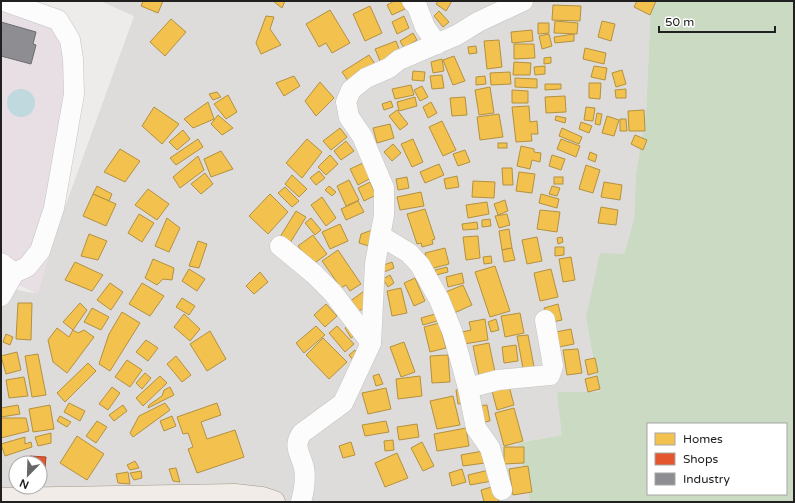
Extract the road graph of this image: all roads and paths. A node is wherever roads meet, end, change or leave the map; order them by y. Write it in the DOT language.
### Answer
graph roads {
  1 [pos="4,1"];
  2 [pos="412,1"];
  3 [pos="523,1"];
  4 [pos="490,8"];
  5 [pos="437,44"];
  6 [pos="380,236"];
  7 [pos="280,246"];
  8 [pos="8,268"];
  9 [pos="1,296"];
  10 [pos="545,320"];
  11 [pos="371,343"];
  12 [pos="468,388"];
  13 [pos="502,490"];
  14 [pos="1,499"];
  15 [pos="274,502"];
  16 [pos="302,502"];
  1 -- 8 [label="street"];
  2 -- 5 [label="street"];
  3 -- 4 [label="street"];
  4 -- 5 [label="street"];
  5 -- 6 [label="street"];
  6 -- 11 [label="street"];
  6 -- 12 [label="street"];
  7 -- 11 [label="street"];
  8 -- 9 [label="street"];
  10 -- 12 [label="street"];
  11 -- 16 [label="street"];
  12 -- 13 [label="street"];
  14 -- 15 [label="main road"];
}
